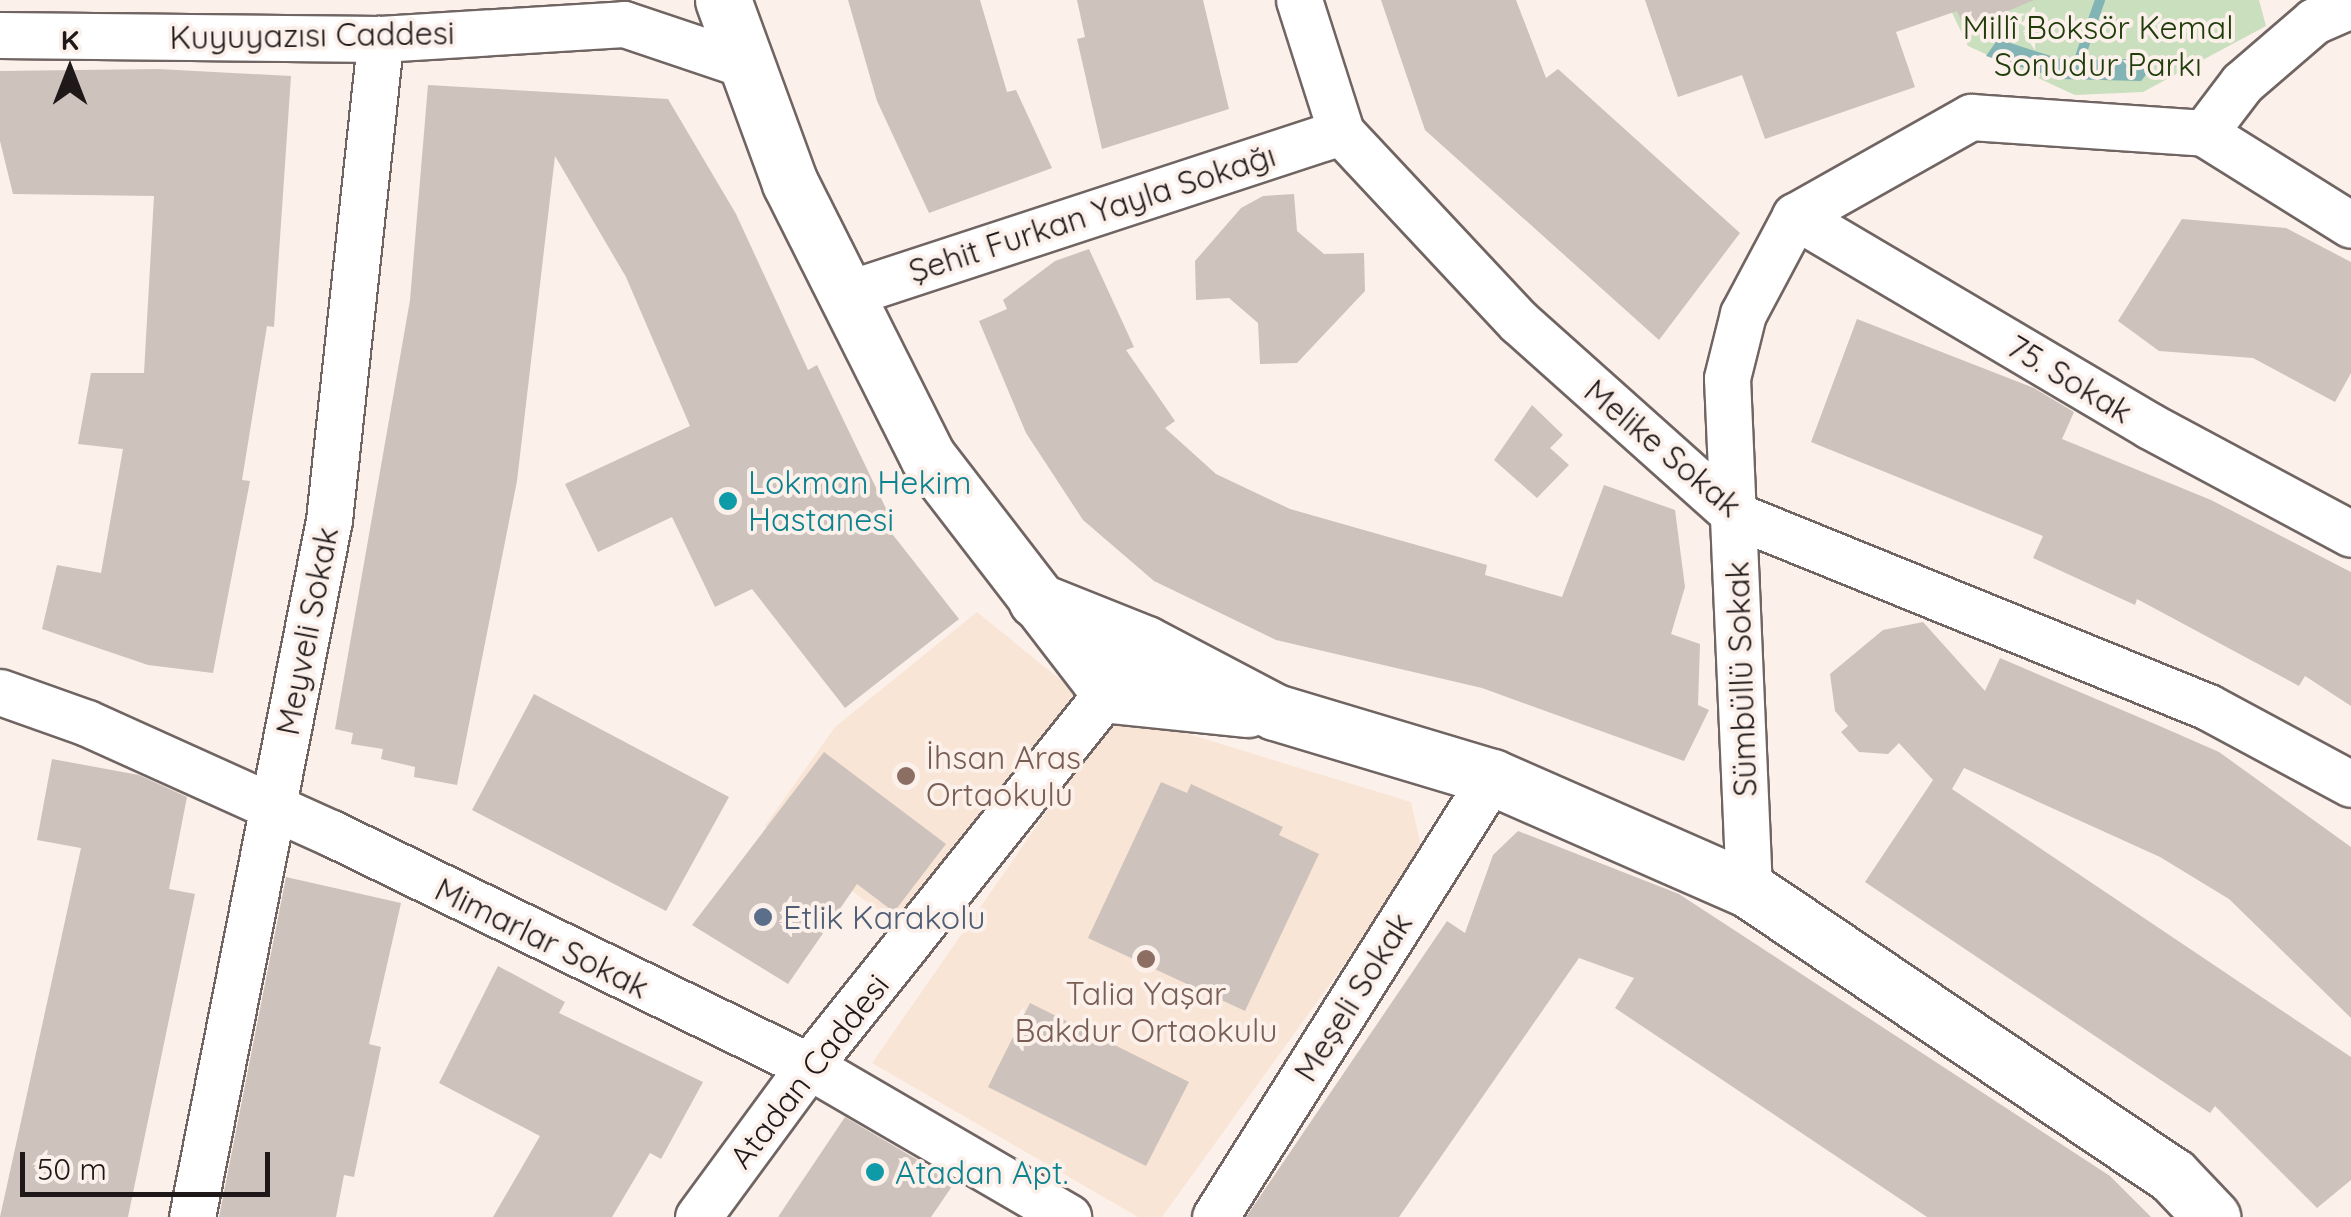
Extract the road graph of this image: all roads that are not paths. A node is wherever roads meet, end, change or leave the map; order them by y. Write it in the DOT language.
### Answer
graph roads {
  1 [pos="723,0"];
  2 [pos="1299,0"];
  3 [pos="2351,6"];
  4 [pos="640,12"];
  5 [pos="0,35"];
  6 [pos="380,38"];
  7 [pos="740,63"];
  8 [pos="1340,132"];
  9 [pos="2204,133"];
  10 [pos="1794,216"];
  11 [pos="2351,225"];
  12 [pos="844,294"];
  13 [pos="1735,514"];
  14 [pos="2351,534"];
  15 [pos="1036,600"];
  16 [pos="1146,644"];
  17 [pos="0,692"];
  18 [pos="1110,696"];
  19 [pos="1275,712"];
  20 [pos="1492,777"];
  21 [pos="2351,784"];
  22 [pos="274,807"];
  23 [pos="1749,890"];
  24 [pos="809,1066"];
  25 [pos="192,1217"];
  26 [pos="698,1217"];
  27 [pos="1068,1217"];
  28 [pos="1215,1217"];
  29 [pos="2212,1217"];
  1 -- 7 [label="main road"];
  2 -- 8 [label="street, Melike Sokak"];
  3 -- 9 [label="street"];
  4 -- 6 [label="street, Kuyuyazısı Caddesi"];
  4 -- 7 [label="street"];
  5 -- 6 [label="street, Kuyuyazısı Caddesi"];
  6 -- 22 [label="street, Meyveli Sokak"];
  7 -- 12 [label="main road"];
  8 -- 12 [label="street, Şehit Furkan Yayla Sokağı"];
  8 -- 13 [label="street, Melike Sokak"];
  9 -- 10 [label="street"];
  9 -- 11 [label="street"];
  10 -- 13 [label="street, Sümbüllü Sokak"];
  10 -- 14 [label="street, 75. Sokak"];
  12 -- 15 [label="main road"];
  13 -- 21 [label="street, Melike Sokak"];
  13 -- 23 [label="street, Sümbüllü Sokak"];
  15 -- 16 [label="main road"];
  15 -- 18 [label="main road"];
  16 -- 18 [label="street, Atadan Caddesi"];
  16 -- 19 [label="main road"];
  17 -- 22 [label="street, Mimarlar Sokak"];
  18 -- 19 [label="main road"];
  18 -- 24 [label="street, Atadan Caddesi"];
  19 -- 20 [label="main road"];
  20 -- 23 [label="main road"];
  20 -- 28 [label="street, Meşeli Sokak"];
  22 -- 24 [label="street, Mimarlar Sokak"];
  22 -- 25 [label="street, Meyveli Sokak"];
  23 -- 29 [label="main road"];
  24 -- 26 [label="street, Atadan Caddesi"];
  24 -- 27 [label="street, Mimarlar Sokak"];
}
